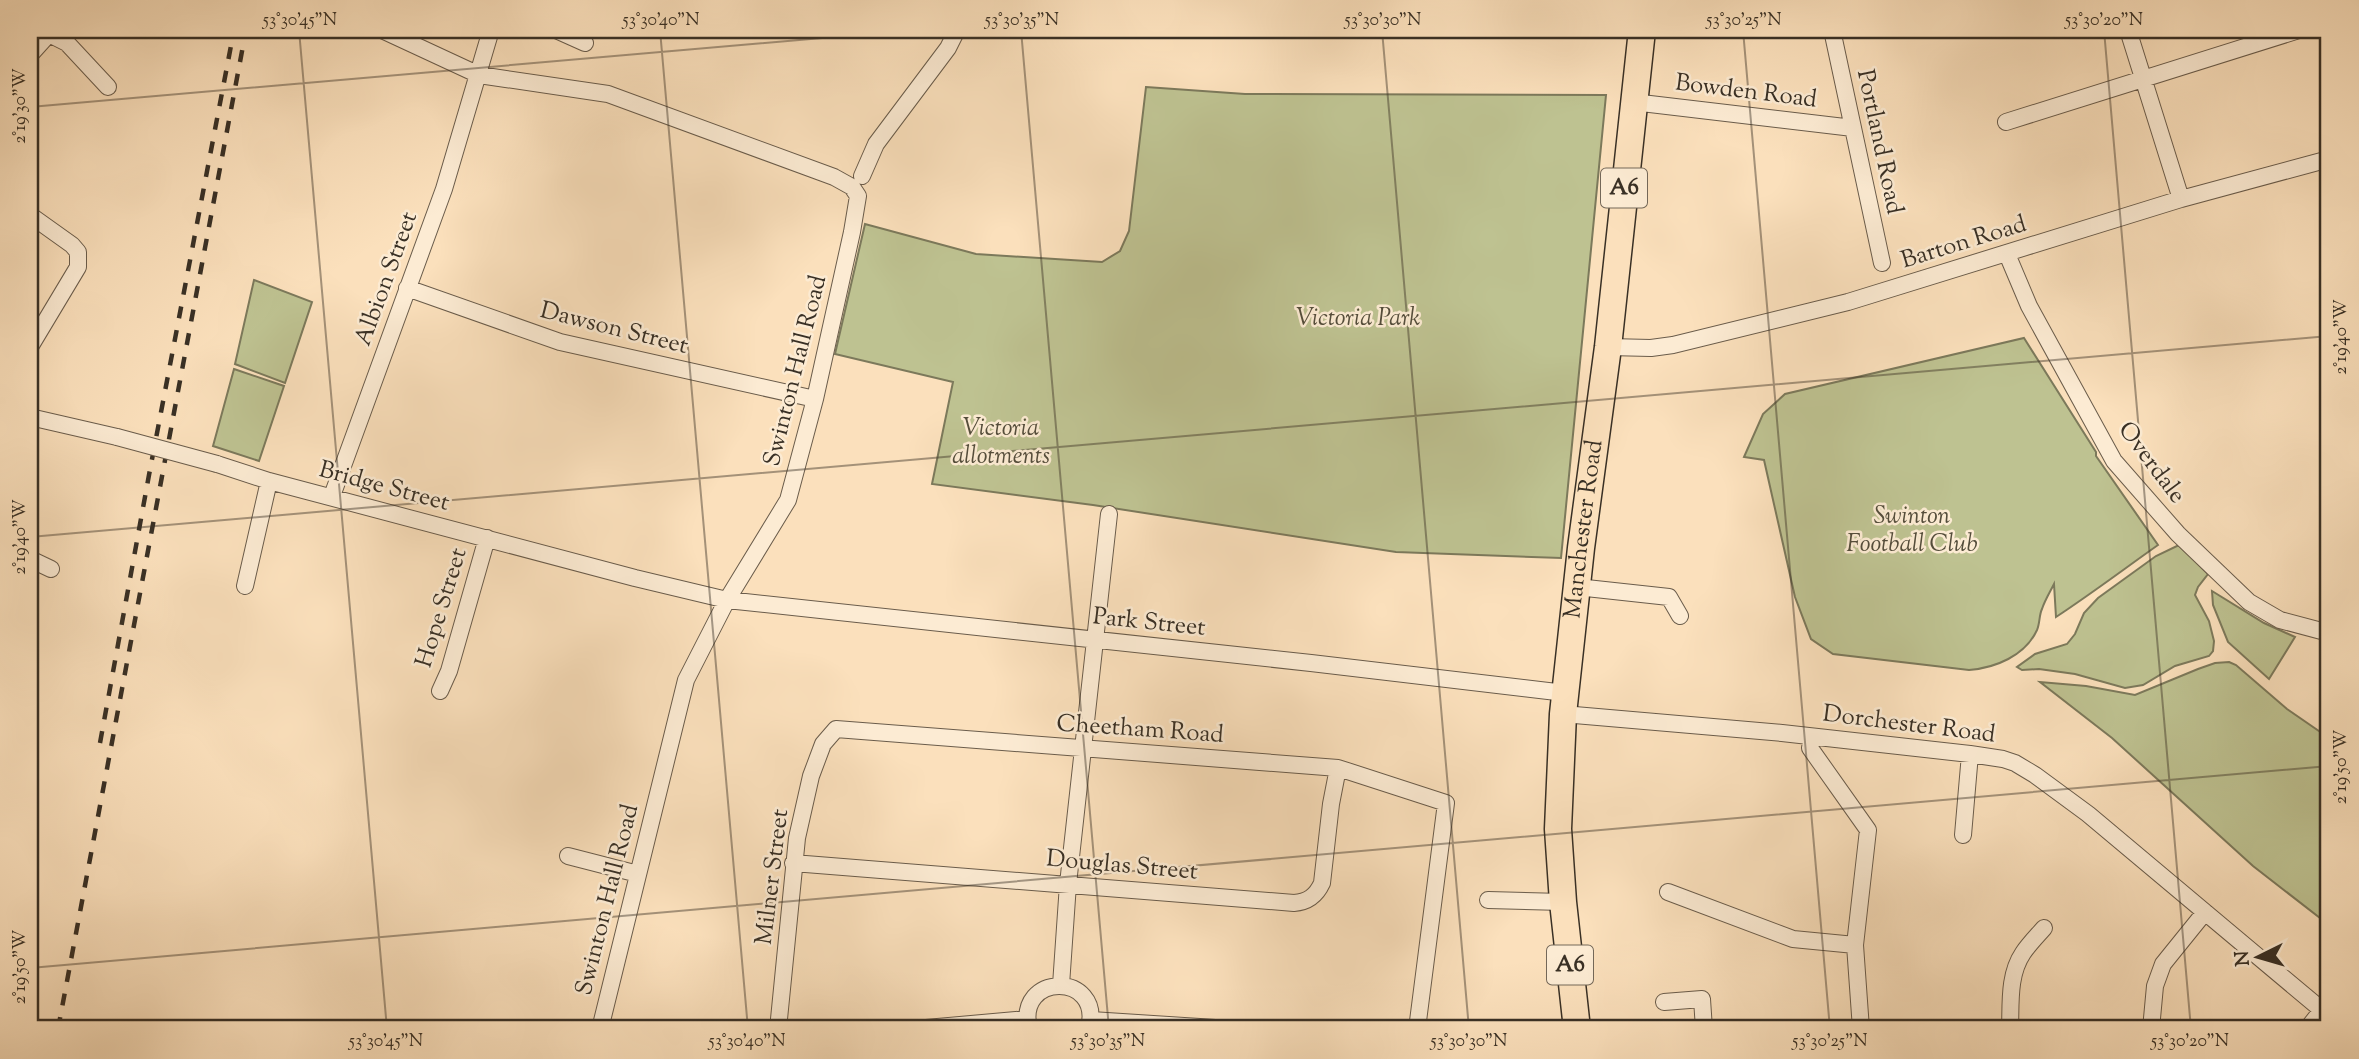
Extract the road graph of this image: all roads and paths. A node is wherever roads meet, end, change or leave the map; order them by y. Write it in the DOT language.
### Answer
graph roads {
  1 [pos="382,30"];
  2 [pos="491,30"];
  3 [pos="556,30"];
  4 [pos="957,30"];
  5 [pos="1642,30"];
  6 [pos="1832,30"];
  7 [pos="2128,30"];
  8 [pos="2299,30"];
  9 [pos="49,32"];
  10 [pos="585,43"];
  11 [pos="30,55"];
  12 [pos="479,75"];
  13 [pos="2143,78"];
  14 [pos="108,87"];
  15 [pos="1633,102"];
  16 [pos="2006,122"];
  17 [pos="1853,128"];
  18 [pos="2329,159"];
  19 [pos="862,176"];
  20 [pos="2181,199"];
  21 [pos="30,215"];
  22 [pos="2007,254"];
  23 [pos="1882,264"];
  24 [pos="407,288"];
  25 [pos="1608,347"];
  26 [pos="30,348"];
  27 [pos="814,399"];
  28 [pos="30,418"];
  29 [pos="269,481"];
  30 [pos="332,496"];
  31 [pos="1109,514"];
  32 [pos="486,538"];
  33 [pos="30,559"];
  34 [pos="51,569"];
  35 [pos="245,586"];
  36 [pos="1577,587"];
  37 [pos="727,600"];
  38 [pos="1680,617"];
  39 [pos="2329,633"];
  40 [pos="1094,639"];
  41 [pos="440,691"];
  42 [pos="1564,703"];
  43 [pos="829,736"];
  44 [pos="1812,737"];
  45 [pos="1082,749"];
  46 [pos="1970,754"];
  47 [pos="1338,768"];
  48 [pos="1963,835"];
  49 [pos="568,856"];
  50 [pos="793,863"];
  51 [pos="638,874"];
  52 [pos="1068,884"];
  53 [pos="1668,892"];
  54 [pos="1488,900"];
  55 [pos="1563,902"];
  56 [pos="2206,912"];
  57 [pos="2045,928"];
  58 [pos="1855,945"];
  59 [pos="1061,985"];
  60 [pos="1664,1002"];
  61 [pos="2326,1013"];
  62 [pos="1028,1024"];
  63 [pos="1090,1025"];
  64 [pos="926,1028"];
  65 [pos="600,1029"];
  66 [pos="778,1029"];
  67 [pos="1231,1029"];
  68 [pos="1417,1029"];
  69 [pos="1577,1029"];
  70 [pos="1704,1029"];
  71 [pos="1861,1029"];
  72 [pos="2010,1029"];
  73 [pos="2151,1029"];
  74 [pos="2307,1029"];
  1 -- 12 [label="street, Swinton Hall Road"];
  2 -- 12 [label="street, Albion Street"];
  3 -- 10 [label="street"];
  4 -- 19 [label="street"];
  5 -- 15 [label="main road, Manchester Road / A6"];
  6 -- 17 [label="street, Portland Road"];
  7 -- 13 [label="street"];
  8 -- 13 [label="street"];
  9 -- 11 [label="street"];
  9 -- 14 [label="street"];
  12 -- 24 [label="street, Albion Street"];
  12 -- 27 [label="street, Swinton Hall Road"];
  13 -- 16 [label="street"];
  13 -- 20 [label="street"];
  15 -- 17 [label="street, Bowden Road"];
  15 -- 25 [label="main road, Manchester Road / A6"];
  17 -- 23 [label="street, Portland Road"];
  18 -- 20 [label="street, Barton Road"];
  20 -- 22 [label="street, Barton Road"];
  21 -- 26 [label="street"];
  22 -- 25 [label="street, Barton Road"];
  22 -- 39 [label="street, Overdale"];
  24 -- 27 [label="street, Dawson Street"];
  24 -- 30 [label="street, Albion Street"];
  25 -- 36 [label="main road, Manchester Road / A6"];
  27 -- 37 [label="street, Swinton Hall Road"];
  28 -- 29 [label="street, Bridge Street, bridge"];
  29 -- 30 [label="street, Bridge Street"];
  29 -- 35 [label="street"];
  30 -- 32 [label="street, Bridge Street"];
  31 -- 40 [label="street"];
  32 -- 37 [label="street, Bridge Street"];
  32 -- 41 [label="street, Hope Street"];
  33 -- 34 [label="street"];
  36 -- 38 [label="street"];
  36 -- 42 [label="main road, Manchester Road / A6"];
  37 -- 40 [label="street, Park Street"];
  37 -- 51 [label="street, Swinton Hall Road"];
  40 -- 42 [label="street, Park Street"];
  40 -- 45 [label="street"];
  42 -- 44 [label="street, Dorchester Road"];
  42 -- 55 [label="main road, Manchester Road / A6"];
  43 -- 45 [label="street, Cheetham Road"];
  43 -- 50 [label="street, Milner Street"];
  44 -- 46 [label="street, Dorchester Road"];
  44 -- 58 [label="street"];
  45 -- 47 [label="street, Cheetham Road"];
  45 -- 52 [label="street"];
  46 -- 48 [label="street"];
  46 -- 56 [label="street, Dorchester Road"];
  47 -- 52 [label="street, Douglas Street"];
  47 -- 68 [label="street, Cheetham Road"];
  49 -- 51 [label="street"];
  50 -- 52 [label="street, Douglas Street"];
  50 -- 66 [label="street, Milner Street"];
  51 -- 65 [label="street, Swinton Hall Road"];
  52 -- 59 [label="street"];
  53 -- 58 [label="street"];
  54 -- 55 [label="street"];
  55 -- 69 [label="main road, Manchester Road / A6"];
  56 -- 61 [label="street, Dorchester Road"];
  56 -- 73 [label="street"];
  57 -- 72 [label="street"];
  58 -- 71 [label="street"];
  59 -- 62 [label="street"];
  59 -- 63 [label="street"];
  60 -- 70 [label="street"];
  61 -- 74 [label="street"];
  62 -- 64 [label="street"];
  63 -- 67 [label="street"];
}
